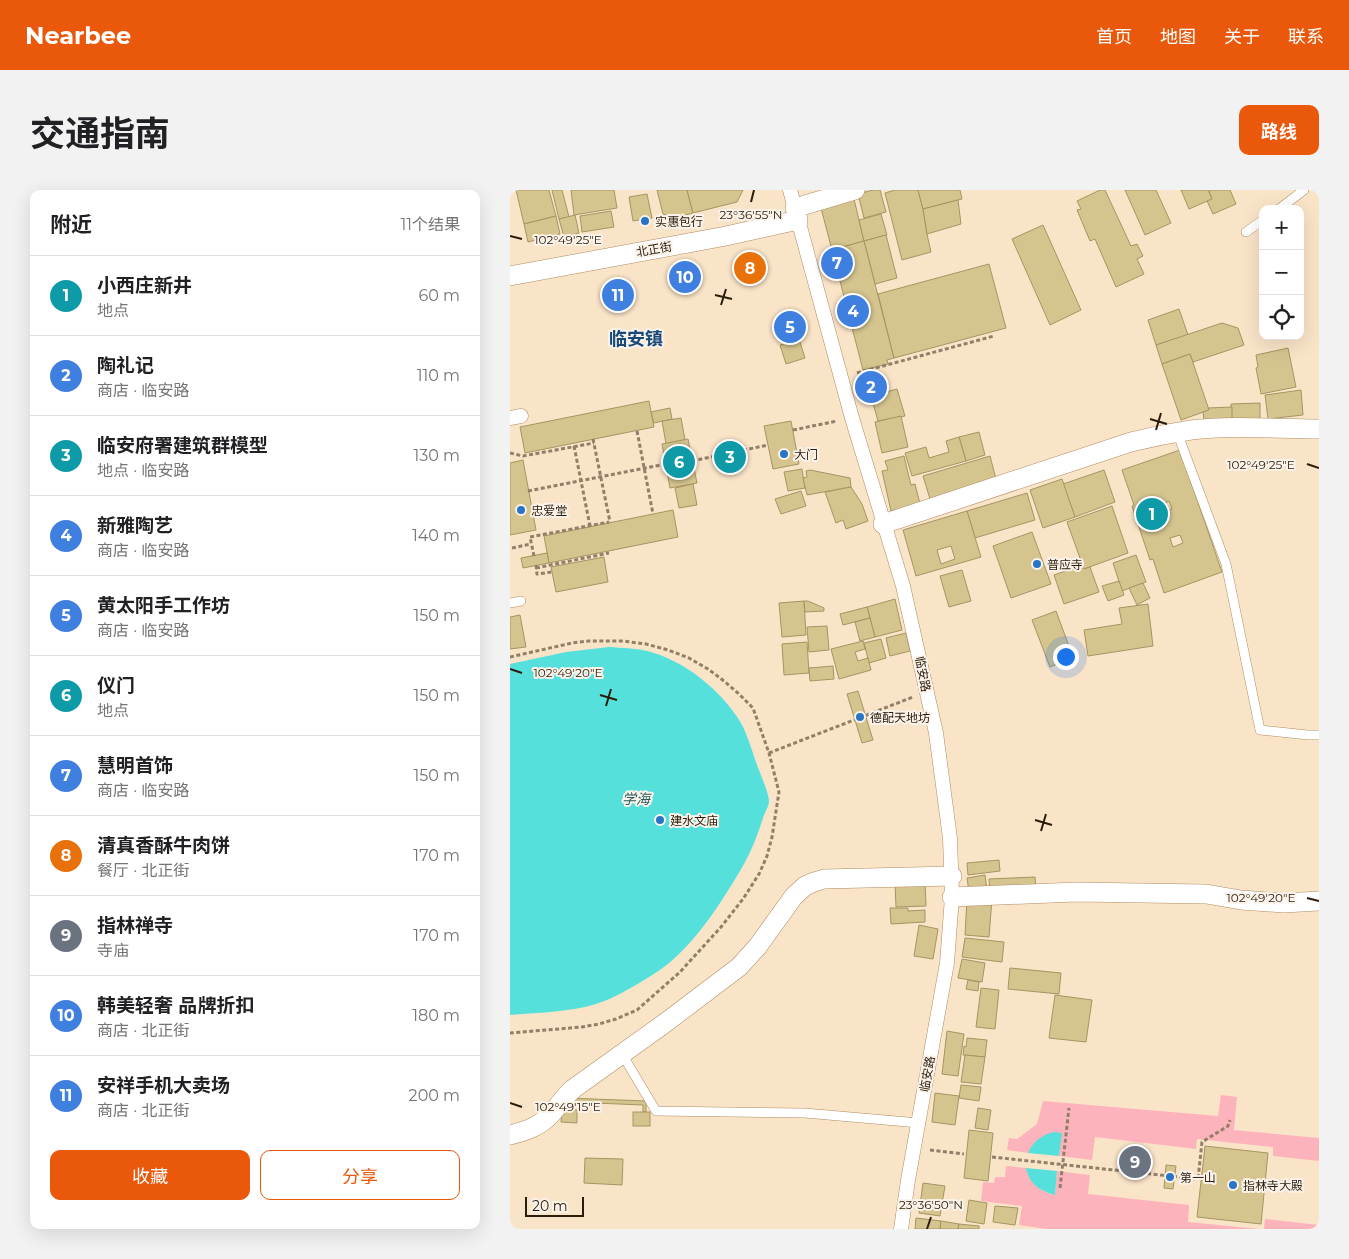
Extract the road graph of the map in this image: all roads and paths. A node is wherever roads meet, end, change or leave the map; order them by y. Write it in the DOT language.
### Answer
graph roads {
  1 [pos="855,190"];
  2 [pos="1304,190"];
  3 [pos="1284,205"];
  4 [pos="794,206"];
  5 [pos="1259,223"];
  6 [pos="1246,232"];
  7 [pos="510,276"];
  8 [pos="994,336"];
  9 [pos="842,378"];
  10 [pos="852,418"];
  11 [pos="1319,429"];
  12 [pos="793,430"];
  13 [pos="637,431"];
  14 [pos="1177,432"];
  15 [pos="768,445"];
  16 [pos="574,446"];
  17 [pos="510,453"];
  18 [pos="692,461"];
  19 [pos="666,464"];
  20 [pos="644,468"];
  21 [pos="601,477"];
  22 [pos="581,481"];
  23 [pos="528,491"];
  24 [pos="653,514"];
  25 [pos="883,524"];
  26 [pos="590,526"];
  27 [pos="532,544"];
  28 [pos="512,548"];
  29 [pos="609,553"];
  30 [pos="534,556"];
  31 [pos="552,572"];
  32 [pos="521,601"];
  33 [pos="510,604"];
  34 [pos="510,657"];
  35 [pos="926,692"];
  36 [pos="1319,735"];
  37 [pos="769,753"];
  38 [pos="952,876"];
  39 [pos="952,897"];
  40 [pos="1319,901"];
  41 [pos="510,1033"];
  42 [pos="622,1054"];
  43 [pos="1069,1108"];
  44 [pos="1230,1120"];
  45 [pos="918,1123"];
  46 [pos="510,1136"];
  47 [pos="914,1149"];
  48 [pos="964,1154"];
  49 [pos="992,1157"];
  50 [pos="1063,1165"];
  51 [pos="1060,1188"];
  52 [pos="901,1229"];
  1 -- 4 [label="street, 北正街"];
  2 -- 3 [label="lane"];
  4 -- 7 [label="street, 北正街"];
  4 -- 9 [label="street, 临安路"];
  5 -- 6 [label="lane"];
  8 -- 9 [label="path"];
  9 -- 10 [label="street, 临安路"];
  10 -- 12 [label="path"];
  10 -- 25 [label="street, 临安路"];
  11 -- 14 [label="street"];
  13 -- 20 [label="path"];
  14 -- 25 [label="street"];
  14 -- 36 [label="lane"];
  15 -- 18 [label="path"];
  16 -- 17 [label="path"];
  16 -- 21 [label="path"];
  16 -- 22 [label="path"];
  19 -- 20 [label="path"];
  20 -- 21 [label="path"];
  20 -- 24 [label="path"];
  21 -- 22 [label="path"];
  21 -- 26 [label="path"];
  22 -- 23 [label="path"];
  22 -- 26 [label="path"];
  25 -- 35 [label="street, 临安路"];
  26 -- 27 [label="path"];
  27 -- 28 [label="path"];
  27 -- 30 [label="path"];
  29 -- 31 [label="path"];
  32 -- 33 [label="lane"];
  34 -- 37 [label="path"];
  35 -- 37 [label="path"];
  35 -- 38 [label="street, 临安路"];
  37 -- 41 [label="path"];
  38 -- 39 [label="street, 临安路"];
  38 -- 42 [label="street"];
  39 -- 40 [label="street"];
  39 -- 45 [label="street, 临安路"];
  42 -- 45 [label="lane"];
  42 -- 46 [label="street"];
  43 -- 50 [label="path"];
  44 -- 50 [label="path"];
  45 -- 47 [label="street, 临安路"];
  47 -- 48 [label="path"];
  47 -- 52 [label="street, 临安路"];
  49 -- 50 [label="path"];
  50 -- 51 [label="path"];
}
